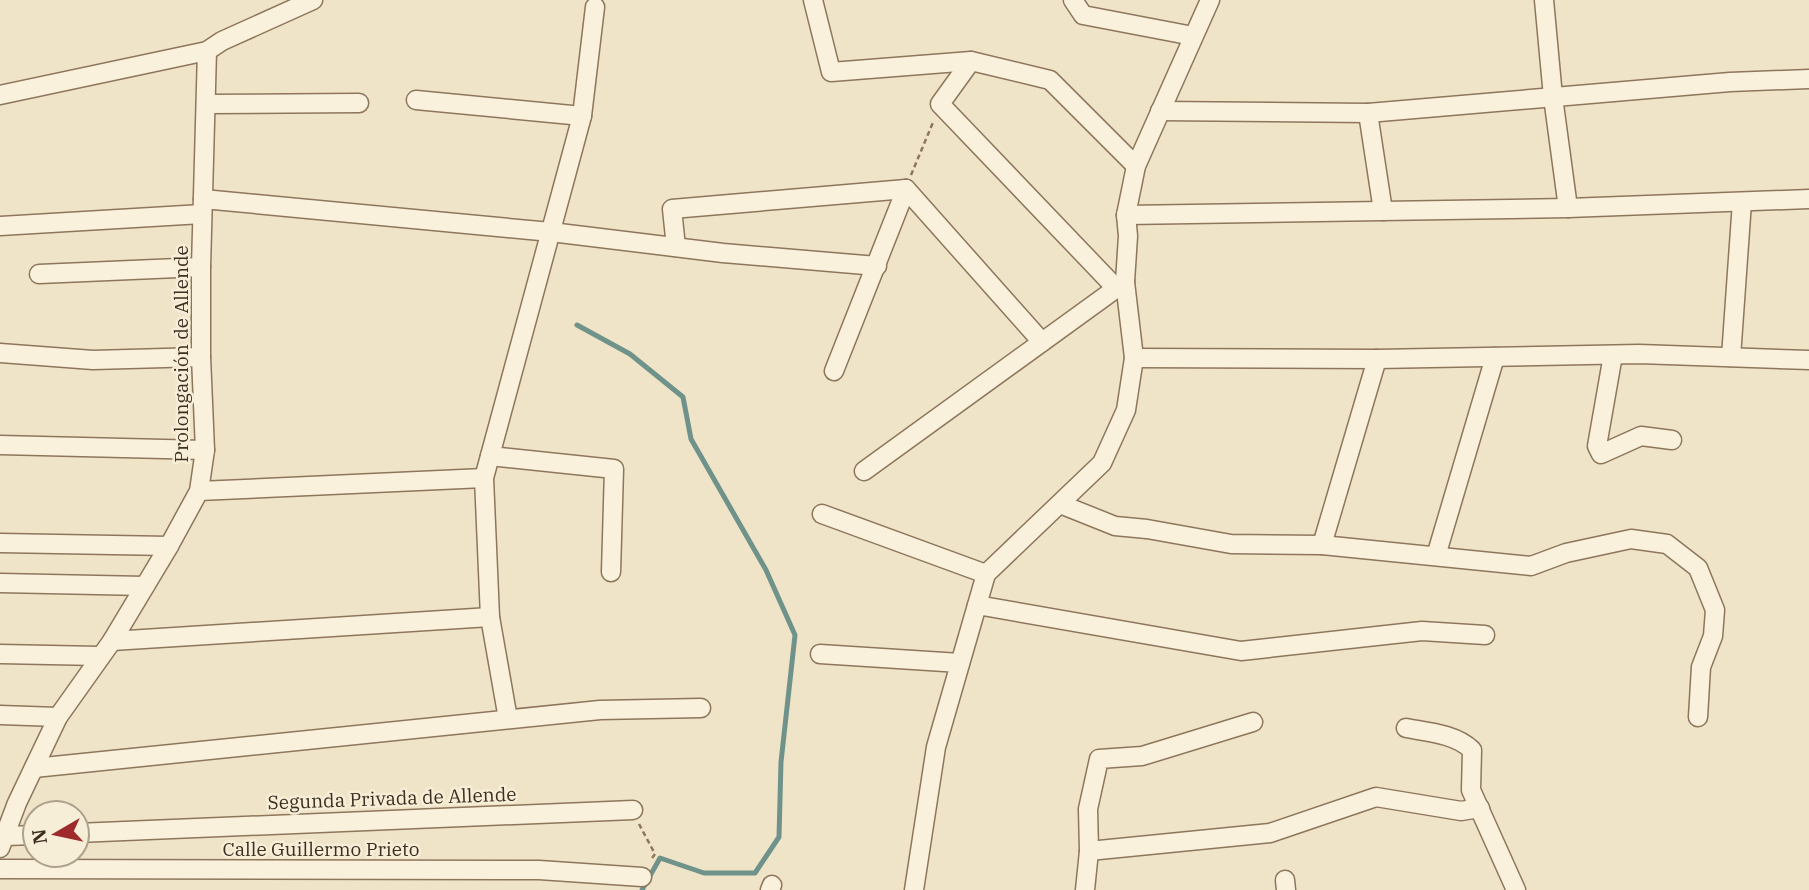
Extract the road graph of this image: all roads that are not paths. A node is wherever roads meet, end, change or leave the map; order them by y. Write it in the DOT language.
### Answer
graph roads {
  1 [pos="313,0"];
  2 [pos="813,0"];
  3 [pos="1073,0"];
  4 [pos="1210,0"];
  5 [pos="1544,0"];
  6 [pos="595,7"];
  7 [pos="1193,36"];
  8 [pos="207,51"];
  9 [pos="971,61"];
  10 [pos="1809,79"];
  11 [pos="0,95"];
  12 [pos="1553,97"];
  13 [pos="416,100"];
  14 [pos="359,103"];
  15 [pos="207,104"];
  16 [pos="1160,111"];
  17 [pos="1368,113"];
  18 [pos="582,116"];
  19 [pos="1136,166"];
  20 [pos="906,189"];
  21 [pos="1809,199"];
  22 [pos="1742,202"];
  23 [pos="202,206"];
  24 [pos="1568,208"];
  25 [pos="1383,211"];
  26 [pos="1126,215"];
  27 [pos="0,226"];
  28 [pos="551,232"];
  29 [pos="676,247"];
  30 [pos="877,266"];
  31 [pos="201,267"];
  32 [pos="39,274"];
  33 [pos="1120,285"];
  34 [pos="1042,342"];
  35 [pos="0,353"];
  36 [pos="1613,355"];
  37 [pos="201,357"];
  38 [pos="1495,357"];
  39 [pos="1731,357"];
  40 [pos="1134,358"];
  41 [pos="1377,359"];
  42 [pos="1809,360"];
  43 [pos="834,371"];
  44 [pos="1672,440"];
  45 [pos="0,445"];
  46 [pos="205,450"];
  47 [pos="490,456"];
  48 [pos="864,471"];
  49 [pos="484,478"];
  50 [pos="199,491"];
  51 [pos="1060,504"];
  52 [pos="822,514"];
  53 [pos="0,543"];
  54 [pos="1322,545"];
  55 [pos="169,546"];
  56 [pos="1436,556"];
  57 [pos="611,572"];
  58 [pos="986,574"];
  59 [pos="0,583"];
  60 [pos="145,586"];
  61 [pos="977,605"];
  62 [pos="490,617"];
  63 [pos="1485,635"];
  64 [pos="112,641"];
  65 [pos="0,654"];
  66 [pos="820,654"];
  67 [pos="99,656"];
  68 [pos="960,663"];
  69 [pos="701,708"];
  70 [pos="0,715"];
  71 [pos="58,717"];
  72 [pos="1698,717"];
  73 [pos="508,719"];
  74 [pos="1252,722"];
  75 [pos="1406,728"];
  76 [pos="34,768"];
  77 [pos="1480,808"];
  78 [pos="633,810"];
  79 [pos="91,832"];
  80 [pos="21,838"];
  81 [pos="3,842"];
  82 [pos="1089,851"];
  83 [pos="0,869"];
  84 [pos="642,877"];
  85 [pos="914,890"];
  86 [pos="1085,890"];
  87 [pos="1516,890"];
  1 -- 8 [label="street"];
  2 -- 9 [label="street"];
  3 -- 7 [label="street"];
  4 -- 7 [label="street"];
  5 -- 12 [label="street"];
  6 -- 18 [label="street"];
  7 -- 16 [label="street"];
  8 -- 11 [label="street"];
  8 -- 15 [label="street, Prolongación de Allende"];
  9 -- 19 [label="street"];
  9 -- 33 [label="street"];
  10 -- 12 [label="street"];
  12 -- 17 [label="street"];
  12 -- 24 [label="street"];
  13 -- 18 [label="street"];
  14 -- 15 [label="street"];
  15 -- 23 [label="street, Prolongación de Allende"];
  16 -- 17 [label="street"];
  16 -- 19 [label="street"];
  17 -- 25 [label="street"];
  18 -- 28 [label="street"];
  19 -- 26 [label="street"];
  20 -- 29 [label="street"];
  20 -- 30 [label="street"];
  20 -- 34 [label="street"];
  21 -- 22 [label="street"];
  22 -- 24 [label="street"];
  22 -- 39 [label="street"];
  23 -- 27 [label="street"];
  23 -- 28 [label="street"];
  23 -- 31 [label="street, Prolongación de Allende"];
  24 -- 25 [label="street"];
  25 -- 26 [label="street"];
  26 -- 33 [label="street"];
  28 -- 29 [label="street"];
  28 -- 47 [label="street"];
  29 -- 30 [label="street"];
  30 -- 43 [label="street"];
  31 -- 32 [label="street"];
  31 -- 37 [label="street, Prolongación de Allende"];
  33 -- 34 [label="street"];
  33 -- 40 [label="street"];
  34 -- 48 [label="street"];
  35 -- 37 [label="street"];
  36 -- 38 [label="street"];
  36 -- 39 [label="street"];
  36 -- 44 [label="street"];
  37 -- 46 [label="street, Prolongación de Allende"];
  38 -- 41 [label="street"];
  38 -- 56 [label="street"];
  39 -- 42 [label="street"];
  40 -- 41 [label="street"];
  40 -- 51 [label="street"];
  41 -- 54 [label="street"];
  45 -- 46 [label="street"];
  46 -- 50 [label="street, Prolongación de Allende"];
  47 -- 49 [label="street"];
  47 -- 57 [label="street"];
  49 -- 50 [label="street"];
  49 -- 62 [label="street"];
  50 -- 55 [label="street, Prolongación de Allende"];
  51 -- 54 [label="street"];
  51 -- 58 [label="street"];
  52 -- 58 [label="street"];
  53 -- 55 [label="street"];
  54 -- 56 [label="street"];
  55 -- 60 [label="street, Prolongación de Allende"];
  56 -- 72 [label="street"];
  58 -- 61 [label="street"];
  59 -- 60 [label="street"];
  60 -- 64 [label="street, Prolongación de Allende"];
  61 -- 63 [label="street"];
  61 -- 68 [label="street"];
  62 -- 64 [label="street"];
  62 -- 73 [label="street"];
  64 -- 67 [label="street, Prolongación de Allende"];
  65 -- 67 [label="street"];
  66 -- 68 [label="street"];
  67 -- 71 [label="street, Prolongación de Allende"];
  68 -- 85 [label="street"];
  69 -- 73 [label="street"];
  70 -- 71 [label="street"];
  71 -- 76 [label="street, Prolongación de Allende"];
  73 -- 76 [label="street"];
  74 -- 82 [label="street"];
  75 -- 77 [label="street"];
  76 -- 81 [label="street, Prolongación de Allende"];
  77 -- 82 [label="street"];
  77 -- 87 [label="street"];
  78 -- 79 [label="street, Segunda Privada de Allende"];
  80 -- 81 [label="street"];
  82 -- 86 [label="street"];
  83 -- 84 [label="street, Calle Guillermo Prieto"];
}
